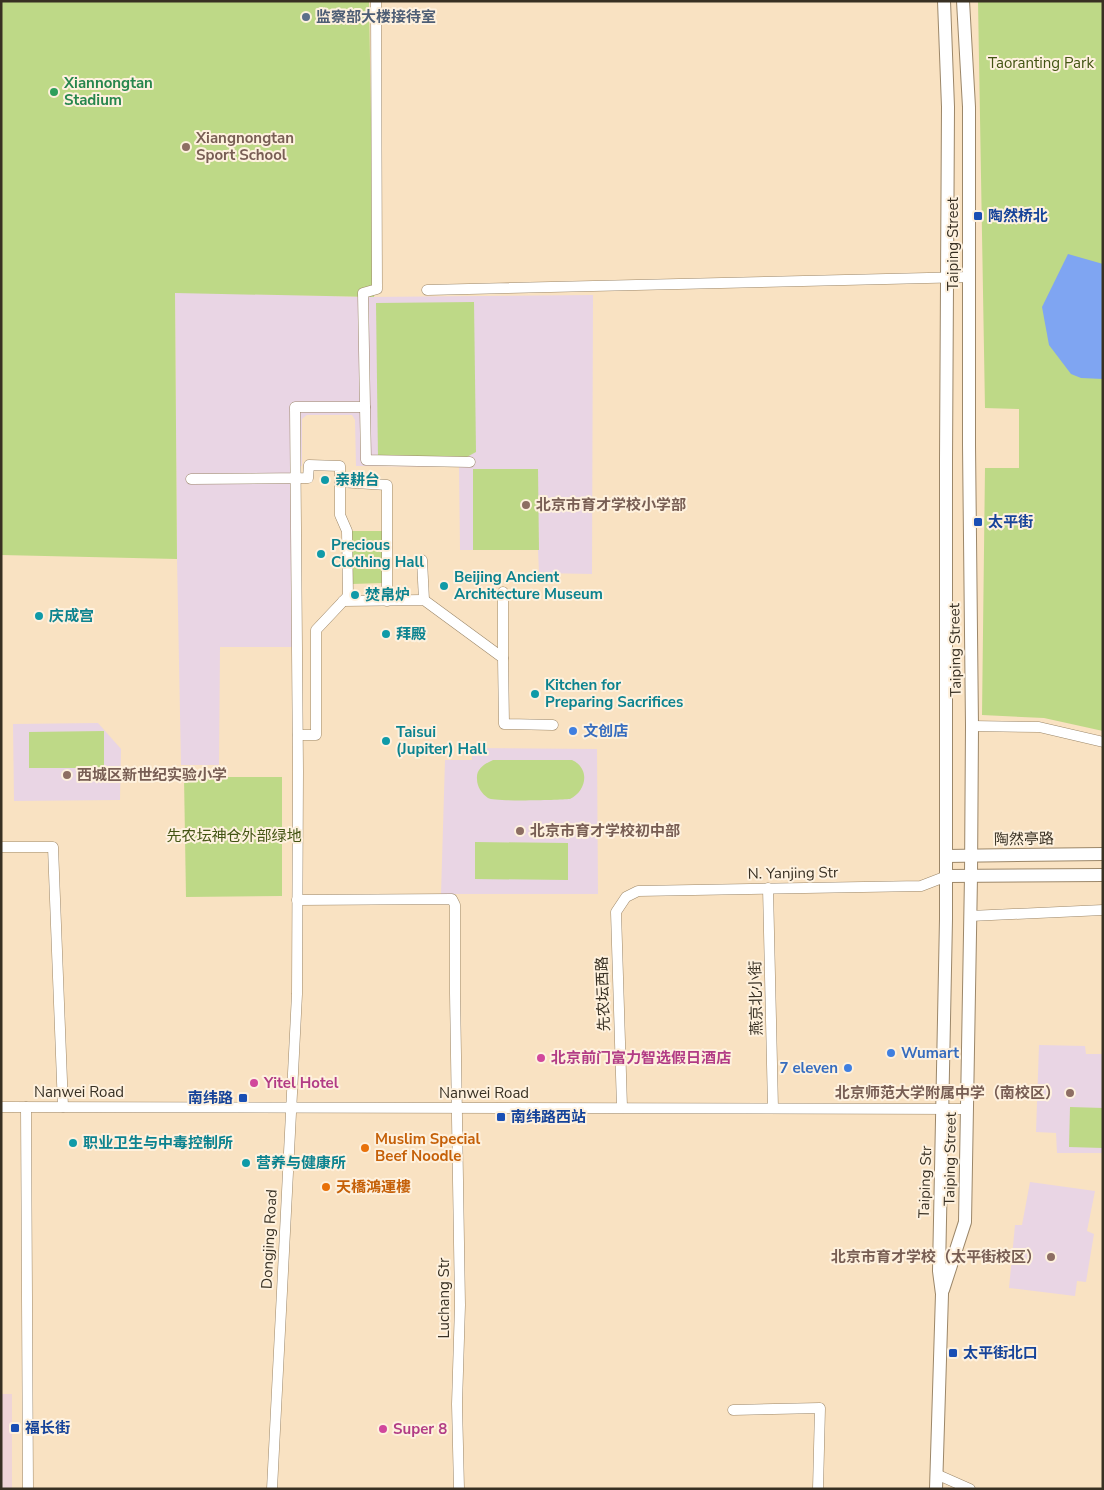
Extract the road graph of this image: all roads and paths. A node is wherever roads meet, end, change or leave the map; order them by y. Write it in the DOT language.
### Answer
graph roads {
  1 [pos="376,1"];
  2 [pos="944,1"];
  3 [pos="963,1"];
  4 [pos="948,277"];
  5 [pos="969,277"];
  6 [pos="427,290"];
  7 [pos="364,407"];
  8 [pos="470,462"];
  9 [pos="296,478"];
  10 [pos="191,479"];
  11 [pos="340,482"];
  12 [pos="422,560"];
  13 [pos="503,592"];
  14 [pos="424,600"];
  15 [pos="343,601"];
  16 [pos="387,601"];
  17 [pos="503,658"];
  18 [pos="553,725"];
  19 [pos="972,726"];
  20 [pos="298,735"];
  21 [pos="1103,742"];
  22 [pos="1,847"];
  23 [pos="1103,854"];
  24 [pos="946,856"];
  25 [pos="971,856"];
  26 [pos="1103,875"];
  27 [pos="947,876"];
  28 [pos="971,876"];
  29 [pos="768,888"];
  30 [pos="638,891"];
  31 [pos="297,900"];
  32 [pos="1103,910"];
  33 [pos="970,916"];
  34 [pos="1,1107"];
  35 [pos="26,1107"];
  36 [pos="63,1107"];
  37 [pos="622,1107"];
  38 [pos="292,1108"];
  39 [pos="456,1108"];
  40 [pos="773,1108"];
  41 [pos="943,1109"];
  42 [pos="966,1109"];
  43 [pos="942,1294"];
  44 [pos="733,1410"];
  45 [pos="936,1474"];
  46 [pos="28,1489"];
  47 [pos="272,1489"];
  48 [pos="459,1489"];
  49 [pos="818,1489"];
  50 [pos="936,1489"];
  51 [pos="970,1489"];
  1 -- 7 [label="street"];
  2 -- 4 [label="main road, Taiping Street"];
  3 -- 5 [label="main road, Taiping Street"];
  4 -- 5 [label="street"];
  4 -- 6 [label="street"];
  4 -- 24 [label="main road, Taiping Street"];
  5 -- 19 [label="main road, Taiping Street"];
  7 -- 8 [label="street"];
  7 -- 9 [label="street, Dongjing Road"];
  9 -- 10 [label="street"];
  9 -- 11 [label="street"];
  9 -- 20 [label="street, Dongjing Road"];
  11 -- 15 [label="street"];
  11 -- 16 [label="street"];
  12 -- 14 [label="street"];
  13 -- 17 [label="street"];
  14 -- 16 [label="street"];
  14 -- 17 [label="street"];
  15 -- 16 [label="street"];
  15 -- 20 [label="street"];
  17 -- 18 [label="street"];
  19 -- 21 [label="street"];
  19 -- 25 [label="main road, Taiping Street"];
  20 -- 31 [label="street, Dongjing Road"];
  22 -- 36 [label="street"];
  23 -- 25 [label="main road, 陶然亭路"];
  24 -- 25 [label="main road, 陶然亭路"];
  24 -- 27 [label="main road, Taiping Street"];
  25 -- 28 [label="main road, Taiping Street"];
  26 -- 28 [label="main road"];
  27 -- 28 [label="main road"];
  27 -- 29 [label="street, N. Yanjing Str"];
  27 -- 41 [label="main road, Taiping Str"];
  28 -- 33 [label="main road, Taiping Street"];
  29 -- 30 [label="street, N. Yanjing Str"];
  29 -- 40 [label="street, 燕京北小街"];
  30 -- 37 [label="street, 先农坛西路"];
  31 -- 38 [label="street, Dongjing Road"];
  31 -- 39 [label="street, Luchang Str"];
  32 -- 33 [label="street"];
  33 -- 42 [label="main road, Taiping Street"];
  34 -- 35 [label="street, Nanwei Road"];
  35 -- 36 [label="street, Nanwei Road"];
  35 -- 46 [label="street"];
  36 -- 38 [label="street, Nanwei Road"];
  37 -- 39 [label="street, Nanwei Road"];
  37 -- 40 [label="street, Nanwei Road"];
  38 -- 39 [label="street, Nanwei Road"];
  38 -- 47 [label="street, Dongjing Road"];
  39 -- 48 [label="street, Luchang Str"];
  40 -- 41 [label="street, Nanwei Road"];
  41 -- 42 [label="street, Nanwei Road"];
  41 -- 43 [label="main road, Taiping Str"];
  42 -- 43 [label="main road, Taiping Street"];
  43 -- 45 [label="main road, Taiping Str"];
  44 -- 49 [label="street"];
  45 -- 50 [label="main road, Taiping Str"];
  45 -- 51 [label="street"];
}
